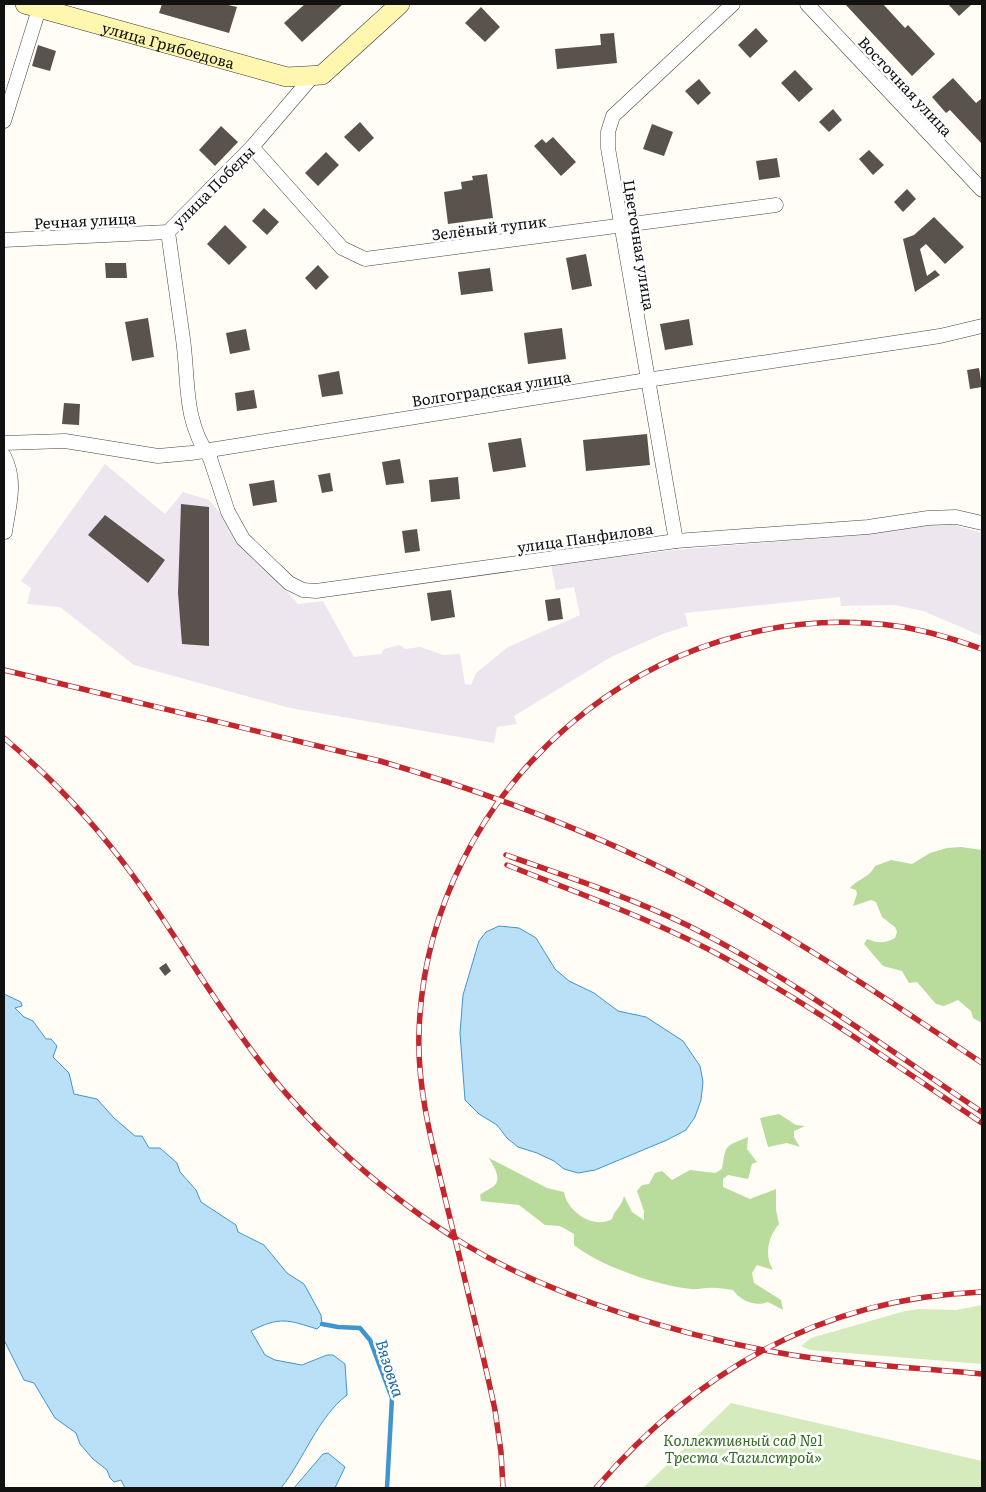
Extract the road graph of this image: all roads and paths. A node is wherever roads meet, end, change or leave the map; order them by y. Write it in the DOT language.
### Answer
graph roads {
  1 [pos="400,4"];
  2 [pos="733,4"];
  3 [pos="807,4"];
  4 [pos="32,6"];
  5 [pos="312,77"];
  6 [pos="4,121"];
  7 [pos="252,147"];
  8 [pos="982,190"];
  9 [pos="776,205"];
  10 [pos="620,226"];
  11 [pos="168,232"];
  12 [pos="4,240"];
  13 [pos="982,326"];
  14 [pos="647,380"];
  15 [pos="4,444"];
  16 [pos="205,450"];
  17 [pos="4,456"];
  18 [pos="228,512"];
  19 [pos="982,523"];
  20 [pos="4,532"];
  21 [pos="676,541"];
  1 -- 5 [label="street, улица Победы"];
  2 -- 10 [label="street, Цветочная улица"];
  3 -- 8 [label="street, Восточная улица"];
  4 -- 5 [label="street, улица Грибоедова"];
  4 -- 6 [label="street"];
  5 -- 7 [label="street, улица Победы"];
  7 -- 10 [label="street, Зелёный тупик"];
  7 -- 11 [label="street, улица Победы"];
  9 -- 10 [label="street, Зелёный тупик"];
  10 -- 14 [label="street, Цветочная улица"];
  11 -- 12 [label="street, Речная улица"];
  11 -- 16 [label="street, улица Победы"];
  13 -- 14 [label="street, Волгоградская улица"];
  14 -- 16 [label="street, Волгоградская улица"];
  14 -- 21 [label="street, Цветочная улица"];
  15 -- 16 [label="street, Волгоградская улица"];
  16 -- 18 [label="street, улица Победы"];
  17 -- 20 [label="street"];
  18 -- 21 [label="street, улица Панфилова"];
  19 -- 21 [label="street, улица Панфилова"];
}
